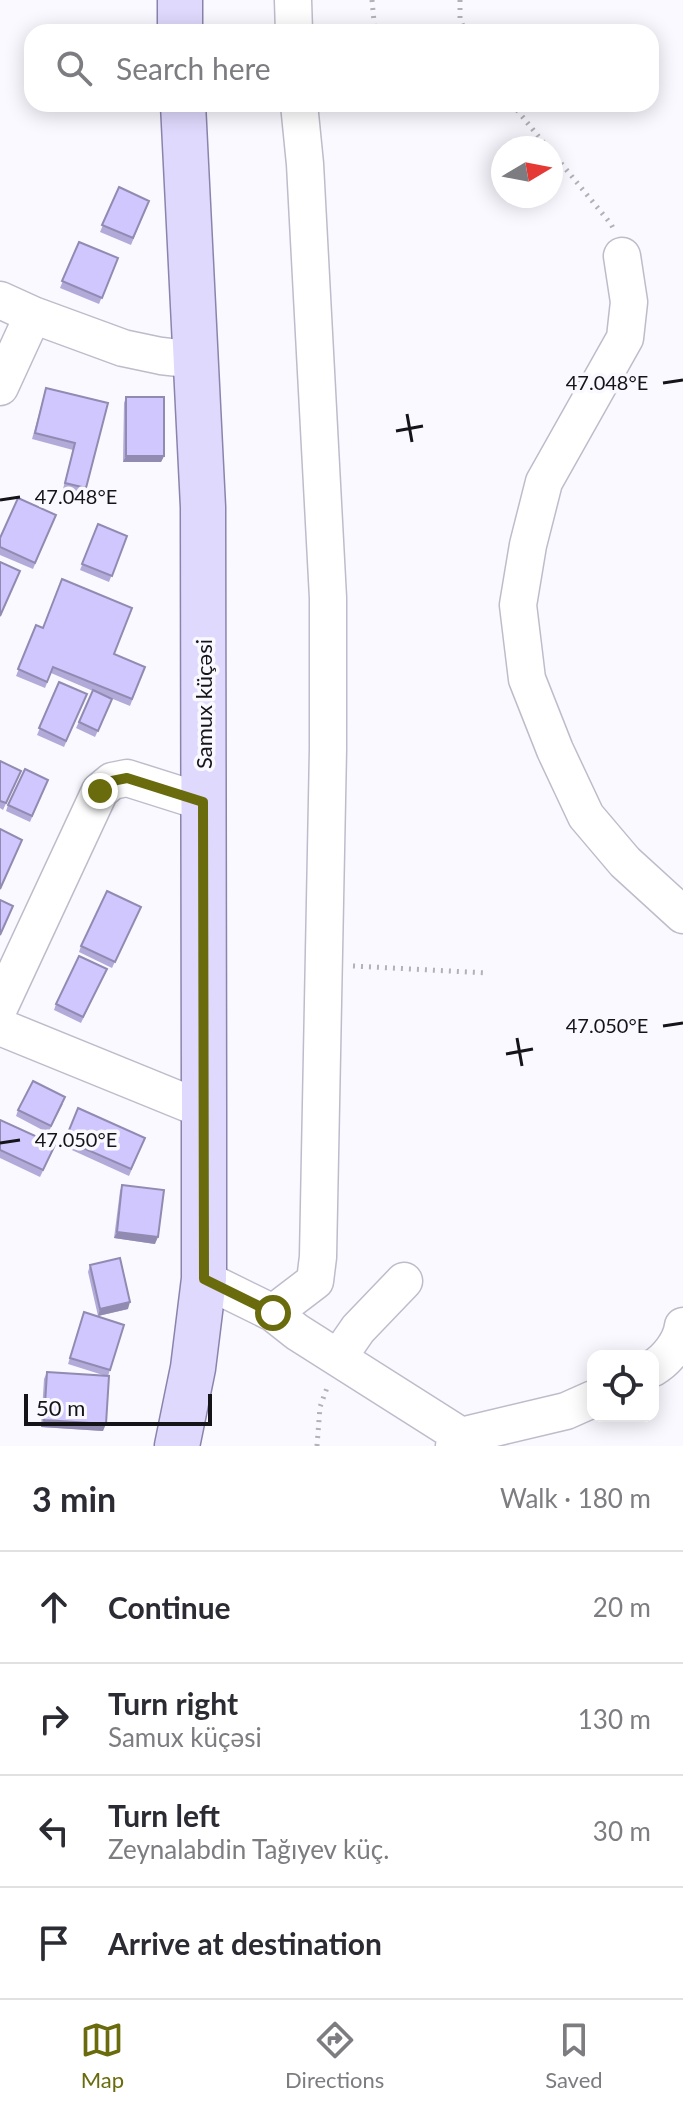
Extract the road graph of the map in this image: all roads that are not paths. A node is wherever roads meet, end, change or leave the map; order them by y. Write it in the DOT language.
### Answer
graph roads {
  1 [pos="180,0"];
  2 [pos="293,0"];
  3 [pos="180,24"];
  4 [pos="294,24"];
  5 [pos="183,112"];
  6 [pos="300,112"];
  7 [pos="622,256"];
  8 [pos="0,300"];
  9 [pos="33,315"];
  10 [pos="197,360"];
  11 [pos="0,387"];
  12 [pos="203,802"];
  13 [pos="683,915"];
  14 [pos="0,1006"];
  15 [pos="0,1027"];
  16 [pos="204,1110"];
  17 [pos="204,1279"];
  18 [pos="404,1281"];
  19 [pos="273,1313"];
  20 [pos="683,1326"];
  21 [pos="338,1358"];
  22 [pos="659,1365"];
  23 [pos="587,1402"];
  24 [pos="474,1443"];
  25 [pos="177,1446"];
  1 -- 3 [label="main road"];
  2 -- 4 [label="street"];
  5 -- 10 [label="main road, Samux küçəsi"];
  6 -- 19 [label="street"];
  7 -- 13 [label="street"];
  8 -- 9 [label="street"];
  9 -- 10 [label="street"];
  9 -- 11 [label="street"];
  10 -- 12 [label="main road, Samux küçəsi"];
  12 -- 14 [label="street"];
  12 -- 16 [label="main road, Samux küçəsi"];
  15 -- 16 [label="street"];
  16 -- 17 [label="main road, Samux küçəsi"];
  17 -- 19 [label="street"];
  17 -- 25 [label="main road, Samux küçəsi"];
  18 -- 21 [label="street"];
  19 -- 21 [label="street"];
  20 -- 22 [label="street"];
  21 -- 24 [label="street"];
  23 -- 24 [label="street"];
}
